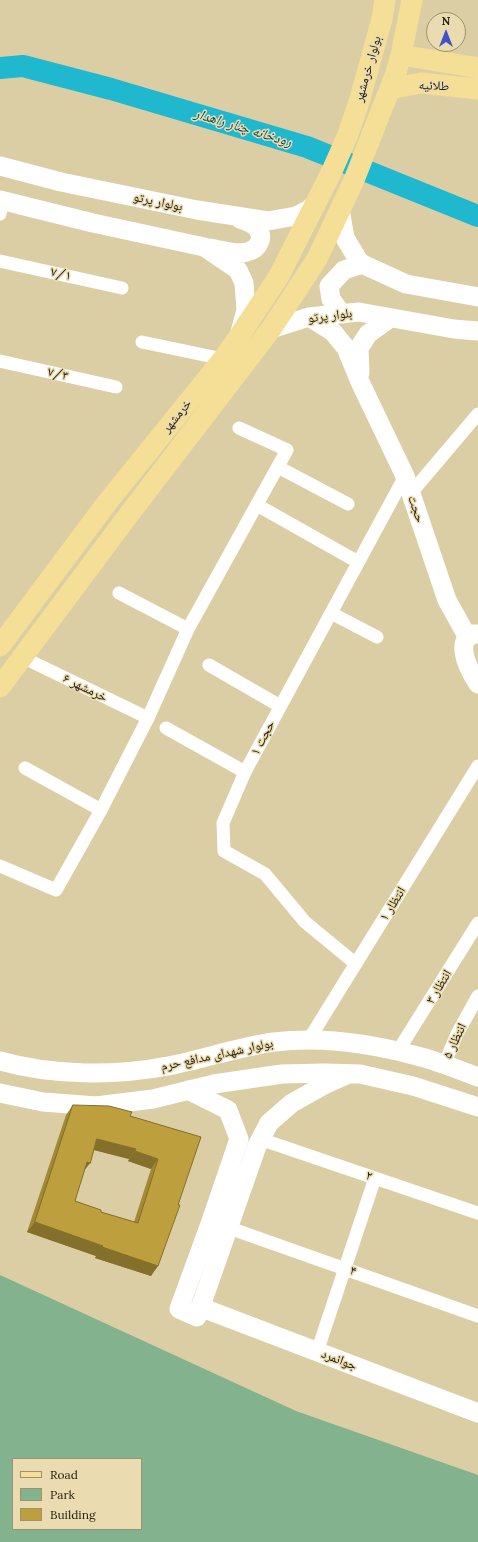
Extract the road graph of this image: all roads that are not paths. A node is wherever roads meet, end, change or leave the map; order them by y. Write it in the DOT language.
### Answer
graph roads {
  1 [pos="385,0"];
  2 [pos="412,0"];
  3 [pos="401,55"];
  4 [pos="478,68"];
  5 [pos="390,89"];
  6 [pos="478,90"];
  7 [pos="0,166"];
  8 [pos="331,173"];
  9 [pos="1,204"];
  10 [pos="315,204"];
  11 [pos="340,209"];
  12 [pos="225,215"];
  13 [pos="204,247"];
  14 [pos="0,261"];
  15 [pos="364,264"];
  16 [pos="122,288"];
  17 [pos="478,297"];
  18 [pos="342,314"];
  19 [pos="309,317"];
  20 [pos="390,318"];
  21 [pos="271,328"];
  22 [pos="478,331"];
  23 [pos="238,338"];
  24 [pos="142,342"];
  25 [pos="223,359"];
  26 [pos="0,361"];
  27 [pos="360,382"];
  28 [pos="116,387"];
  29 [pos="478,414"];
  30 [pos="239,428"];
  31 [pos="278,467"];
  32 [pos="408,484"];
  33 [pos="110,499"];
  34 [pos="348,504"];
  35 [pos="257,505"];
  36 [pos="130,513"];
  37 [pos="358,562"];
  38 [pos="119,593"];
  39 [pos="331,613"];
  40 [pos="188,629"];
  41 [pos="473,636"];
  42 [pos="377,637"];
  43 [pos="0,646"];
  44 [pos="22,657"];
  45 [pos="209,665"];
  46 [pos="478,684"];
  47 [pos="0,687"];
  48 [pos="280,706"];
  49 [pos="148,718"];
  50 [pos="166,728"];
  51 [pos="478,766"];
  52 [pos="25,768"];
  53 [pos="245,772"];
  54 [pos="101,810"];
  55 [pos="0,866"];
  56 [pos="478,923"];
  57 [pos="356,964"];
  58 [pos="478,996"];
  59 [pos="308,1041"];
  60 [pos="398,1051"];
  61 [pos="0,1061"];
  62 [pos="444,1065"];
  63 [pos="348,1074"];
  64 [pos="478,1077"];
  65 [pos="188,1090"];
  66 [pos="0,1093"];
  67 [pos="478,1107"];
  68 [pos="260,1139"];
  69 [pos="375,1178"];
  70 [pos="478,1213"];
  71 [pos="220,1224"];
  72 [pos="345,1268"];
  73 [pos="478,1316"];
  74 [pos="317,1352"];
  75 [pos="478,1413"];
  1 -- 8 [label="main road, بولوار خرمشهر"];
  2 -- 3 [label="main road, خرمشهر"];
  3 -- 4 [label="main road, طلائیه"];
  3 -- 5 [label="main road, خرمشهر"];
  5 -- 6 [label="main road, طلائیه"];
  5 -- 11 [label="main road, خرمشهر"];
  7 -- 12 [label="main road, بولوار پرتو"];
  8 -- 10 [label="main road, خرمشهر"];
  9 -- 13 [label="main road"];
  10 -- 12 [label="main road, بولوار پرتو"];
  10 -- 23 [label="main road, خرمشهر"];
  11 -- 15 [label="main road"];
  11 -- 21 [label="main road, خرمشهر"];
  12 -- 13 [label="main road"];
  13 -- 23 [label="main road"];
  14 -- 16 [label="street, ۷/۱"];
  15 -- 17 [label="main road"];
  15 -- 18 [label="main road"];
  18 -- 19 [label="main road, بلوار پرتو"];
  18 -- 20 [label="main road, بلوار پرتو"];
  19 -- 21 [label="main road, بلوار پرتو"];
  19 -- 27 [label="main road, حجت"];
  20 -- 22 [label="main road"];
  20 -- 27 [label="main road"];
  21 -- 36 [label="main road, خرمشهر"];
  23 -- 25 [label="main road, خرمشهر"];
  24 -- 25 [label="street"];
  25 -- 33 [label="main road, خرمشهر"];
  26 -- 28 [label="street, ۷/۳"];
  27 -- 32 [label="main road, حجت"];
  29 -- 32 [label="street, حجت ۱"];
  30 -- 31 [label="street"];
  31 -- 34 [label="street"];
  31 -- 35 [label="street"];
  32 -- 37 [label="street, حجت ۱"];
  32 -- 41 [label="main road, حجت"];
  33 -- 36 [label="main road"];
  33 -- 43 [label="main road, خرمشهر"];
  35 -- 37 [label="street"];
  35 -- 40 [label="street"];
  36 -- 44 [label="main road, خرمشهر"];
  37 -- 39 [label="street, حجت ۱"];
  38 -- 40 [label="street"];
  39 -- 42 [label="street"];
  39 -- 48 [label="street, حجت ۱"];
  40 -- 49 [label="street"];
  41 -- 46 [label="main road"];
  44 -- 47 [label="main road, خرمشهر"];
  44 -- 49 [label="street, خرمشهر ۶"];
  45 -- 48 [label="street"];
  48 -- 53 [label="street, حجت ۱"];
  49 -- 54 [label="street"];
  50 -- 53 [label="street"];
  51 -- 57 [label="street, انتظار ۱"];
  52 -- 54 [label="street"];
  53 -- 57 [label="street, حجت ۱"];
  54 -- 55 [label="street"];
  56 -- 60 [label="street, انتظار ۳"];
  57 -- 59 [label="street, انتظار ۱"];
  58 -- 62 [label="street, انتظار ۵"];
  59 -- 60 [label="main road, بولوار شهدای مدافع حرم"];
  59 -- 61 [label="main road, بولوار شهدای مدافع حرم"];
  60 -- 62 [label="main road, بولوار شهدای مدافع حرم"];
  62 -- 64 [label="main road, بولوار شهدای مدافع حرم"];
  63 -- 65 [label="main road"];
  63 -- 67 [label="main road"];
  63 -- 68 [label="main road, جوانمرد"];
  65 -- 66 [label="main road"];
  65 -- 71 [label="main road, جوانمرد"];
  68 -- 69 [label="street, ۲"];
  68 -- 71 [label="main road, جوانمرد"];
  69 -- 70 [label="street, ۲"];
  69 -- 72 [label="street"];
  71 -- 72 [label="street, ۴"];
  71 -- 74 [label="main road, جوانمرد"];
  72 -- 73 [label="street, ۴"];
  72 -- 74 [label="street"];
  74 -- 75 [label="main road, جوانمرد"];
}
